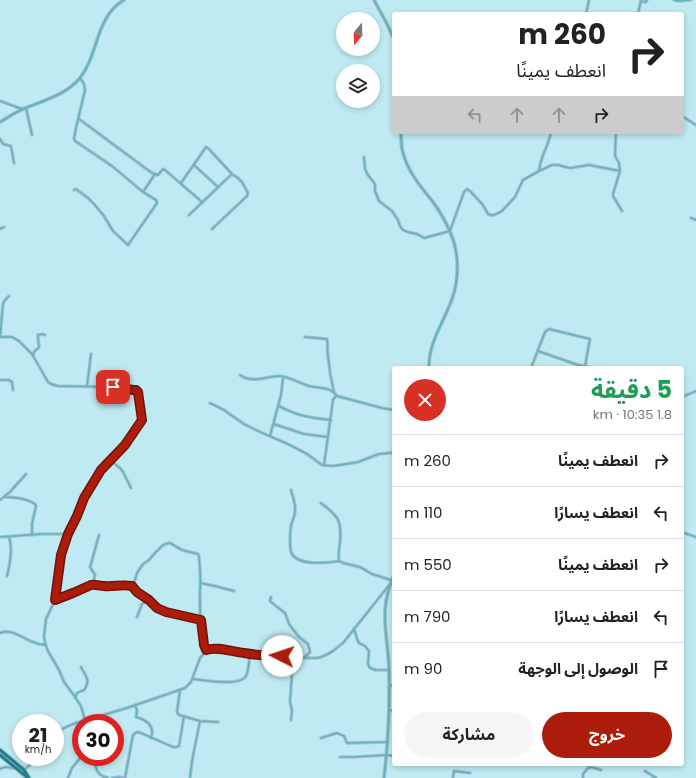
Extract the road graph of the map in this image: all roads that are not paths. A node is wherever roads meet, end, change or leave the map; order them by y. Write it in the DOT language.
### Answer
graph roads {
  1 [pos="124,0"];
  2 [pos="374,0"];
  3 [pos="589,0"];
  4 [pos="647,0"];
  5 [pos="674,0"];
  6 [pos="691,0"];
  7 [pos="641,1"];
  8 [pos="586,12"];
  9 [pos="638,12"];
  10 [pos="392,35"];
  11 [pos="80,78"];
  12 [pos="0,101"];
  13 [pos="26,108"];
  14 [pos="22,109"];
  15 [pos="684,117"];
  16 [pos="78,119"];
  17 [pos="0,122"];
  18 [pos="696,125"];
  19 [pos="400,134"];
  20 [pos="551,134"];
  21 [pos="616,134"];
  22 [pos="32,135"];
  23 [pos="0,139"];
  24 [pos="364,157"];
  25 [pos="14,163"];
  26 [pos="194,164"];
  27 [pos="539,171"];
  28 [pos="620,171"];
  29 [pos="155,174"];
  30 [pos="232,174"];
  31 [pos="181,183"];
  32 [pos="218,187"];
  33 [pos="74,190"];
  34 [pos="143,192"];
  35 [pos="202,202"];
  36 [pos="622,211"];
  37 [pos="189,215"];
  38 [pos="691,218"];
  39 [pos="696,220"];
  40 [pos="4,227"];
  41 [pos="0,229"];
  42 [pos="212,229"];
  43 [pos="450,232"];
  44 [pos="8,296"];
  45 [pos="45,335"];
  46 [pos="305,336"];
  47 [pos="0,337"];
  48 [pos="538,351"];
  49 [pos="91,354"];
  50 [pos="33,356"];
  51 [pos="429,366"];
  52 [pos="532,366"];
  53 [pos="585,366"];
  54 [pos="240,376"];
  55 [pos="283,377"];
  56 [pos="0,380"];
  57 [pos="87,387"];
  58 [pos="13,390"];
  59 [pos="696,391"];
  60 [pos="334,392"];
  61 [pos="337,396"];
  62 [pos="684,396"];
  63 [pos="210,403"];
  64 [pos="278,406"];
  65 [pos="392,410"];
  66 [pos="330,420"];
  67 [pos="274,424"];
  68 [pos="270,436"];
  69 [pos="328,437"];
  70 [pos="392,453"];
  71 [pos="110,460"];
  72 [pos="324,465"];
  73 [pos="26,474"];
  74 [pos="131,488"];
  75 [pos="291,490"];
  76 [pos="5,496"];
  77 [pos="0,500"];
  78 [pos="320,503"];
  79 [pos="684,533"];
  80 [pos="68,534"];
  81 [pos="32,535"];
  82 [pos="99,535"];
  83 [pos="0,537"];
  84 [pos="9,537"];
  85 [pos="696,537"];
  86 [pos="340,561"];
  87 [pos="7,576"];
  88 [pos="392,581"];
  89 [pos="200,583"];
  90 [pos="93,584"];
  91 [pos="390,584"];
  92 [pos="133,587"];
  93 [pos="234,591"];
  94 [pos="271,597"];
  95 [pos="55,600"];
  96 [pos="149,600"];
  97 [pos="137,617"];
  98 [pos="201,620"];
  99 [pos="354,628"];
  100 [pos="0,632"];
  101 [pos="46,645"];
  102 [pos="206,650"];
  103 [pos="250,654"];
  104 [pos="293,658"];
  105 [pos="304,658"];
  106 [pos="81,667"];
  107 [pos="389,670"];
  108 [pos="193,679"];
  109 [pos="392,685"];
  110 [pos="389,687"];
  111 [pos="180,690"];
  112 [pos="75,698"];
  113 [pos="135,705"];
  114 [pos="389,710"];
  115 [pos="392,711"];
  116 [pos="83,714"];
  117 [pos="105,714"];
  118 [pos="184,716"];
  119 [pos="291,720"];
  120 [pos="200,721"];
  121 [pos="218,722"];
  122 [pos="151,738"];
  123 [pos="321,738"];
  124 [pos="388,742"];
  125 [pos="0,750"];
  126 [pos="0,755"];
  127 [pos="387,755"];
  128 [pos="392,756"];
  129 [pos="340,757"];
  130 [pos="30,766"];
  131 [pos="74,766"];
  132 [pos="94,766"];
  133 [pos="0,769"];
  134 [pos="601,770"];
  135 [pos="645,771"];
  136 [pos="23,773"];
  137 [pos="470,773"];
  138 [pos="29,778"];
  139 [pos="68,778"];
  140 [pos="108,778"];
  141 [pos="112,778"];
  142 [pos="124,778"];
  143 [pos="190,778"];
  144 [pos="384,778"];
  145 [pos="453,778"];
  146 [pos="583,778"];
  147 [pos="656,778"];
  1 -- 11 [label="street"];
  2 -- 10 [label="street"];
  3 -- 8 [label="street"];
  4 -- 7 [label="street"];
  5 -- 6 [label="street"];
  7 -- 9 [label="street"];
  11 -- 13 [label="street"];
  11 -- 16 [label="street"];
  12 -- 14 [label="street"];
  13 -- 14 [label="street"];
  13 -- 22 [label="street"];
  14 -- 17 [label="street"];
  15 -- 18 [label="street"];
  16 -- 29 [label="street"];
  16 -- 34 [label="street"];
  19 -- 43 [label="street"];
  20 -- 27 [label="street"];
  21 -- 28 [label="street"];
  23 -- 25 [label="street"];
  24 -- 43 [label="street"];
  26 -- 30 [label="street"];
  26 -- 31 [label="street"];
  26 -- 32 [label="street"];
  27 -- 28 [label="street"];
  27 -- 43 [label="street"];
  28 -- 36 [label="street"];
  29 -- 31 [label="street"];
  29 -- 34 [label="street"];
  30 -- 32 [label="street"];
  30 -- 42 [label="street"];
  31 -- 35 [label="street"];
  32 -- 35 [label="street"];
  33 -- 34 [label="street"];
  35 -- 37 [label="street"];
  38 -- 39 [label="street"];
  40 -- 41 [label="street"];
  43 -- 51 [label="street"];
  44 -- 47 [label="street"];
  45 -- 50 [label="street"];
  46 -- 60 [label="street"];
  47 -- 50 [label="street"];
  48 -- 52 [label="street"];
  48 -- 53 [label="street"];
  48 -- 53 [label="street"];
  49 -- 57 [label="street"];
  50 -- 57 [label="street"];
  54 -- 55 [label="street"];
  55 -- 60 [label="street"];
  55 -- 64 [label="street"];
  56 -- 58 [label="street"];
  57 -- 71 [label="street"];
  59 -- 62 [label="street"];
  60 -- 61 [label="street"];
  61 -- 65 [label="street"];
  61 -- 66 [label="street"];
  63 -- 68 [label="street"];
  64 -- 66 [label="street"];
  64 -- 67 [label="street"];
  66 -- 69 [label="street"];
  67 -- 68 [label="street"];
  67 -- 69 [label="street"];
  68 -- 72 [label="street"];
  69 -- 72 [label="street"];
  70 -- 72 [label="street"];
  71 -- 74 [label="street"];
  71 -- 80 [label="street"];
  73 -- 76 [label="street"];
  75 -- 86 [label="street"];
  76 -- 77 [label="street"];
  76 -- 81 [label="street"];
  78 -- 86 [label="street"];
  79 -- 85 [label="street"];
  80 -- 81 [label="street"];
  80 -- 95 [label="street"];
  81 -- 84 [label="street"];
  82 -- 90 [label="street"];
  83 -- 84 [label="street"];
  84 -- 87 [label="street"];
  86 -- 88 [label="street"];
  89 -- 92 [label="street"];
  89 -- 93 [label="street"];
  89 -- 98 [label="street"];
  90 -- 92 [label="street"];
  90 -- 95 [label="street"];
  91 -- 99 [label="street"];
  91 -- 107 [label="street"];
  92 -- 96 [label="street"];
  94 -- 105 [label="street"];
  95 -- 101 [label="street"];
  96 -- 97 [label="street"];
  96 -- 98 [label="street"];
  98 -- 102 [label="street"];
  99 -- 105 [label="street"];
  99 -- 107 [label="street"];
  100 -- 101 [label="street"];
  101 -- 112 [label="street"];
  102 -- 103 [label="street"];
  102 -- 108 [label="street"];
  103 -- 104 [label="street"];
  103 -- 108 [label="street"];
  104 -- 105 [label="street"];
  104 -- 119 [label="street"];
  106 -- 112 [label="street"];
  107 -- 110 [label="street"];
  108 -- 111 [label="street"];
  109 -- 110 [label="street"];
  110 -- 114 [label="street"];
  111 -- 113 [label="street"];
  111 -- 118 [label="street"];
  112 -- 116 [label="street"];
  113 -- 117 [label="street"];
  113 -- 122 [label="street"];
  114 -- 115 [label="street"];
  114 -- 124 [label="street"];
  118 -- 120 [label="street"];
  118 -- 122 [label="street"];
  120 -- 121 [label="street"];
  120 -- 143 [label="street"];
  122 -- 142 [label="street"];
  123 -- 124 [label="street"];
  124 -- 127 [label="street"];
  125 -- 136 [label="main road"];
  126 -- 136 [label="main road"];
  127 -- 128 [label="street"];
  127 -- 129 [label="street"];
  127 -- 144 [label="street"];
  130 -- 136 [label="street"];
  131 -- 139 [label="street"];
  132 -- 140 [label="street"];
  133 -- 136 [label="street"];
  134 -- 146 [label="street"];
  135 -- 147 [label="street"];
  136 -- 138 [label="main road"];
  137 -- 145 [label="street"];
  141 -- 142 [label="street"];
}
